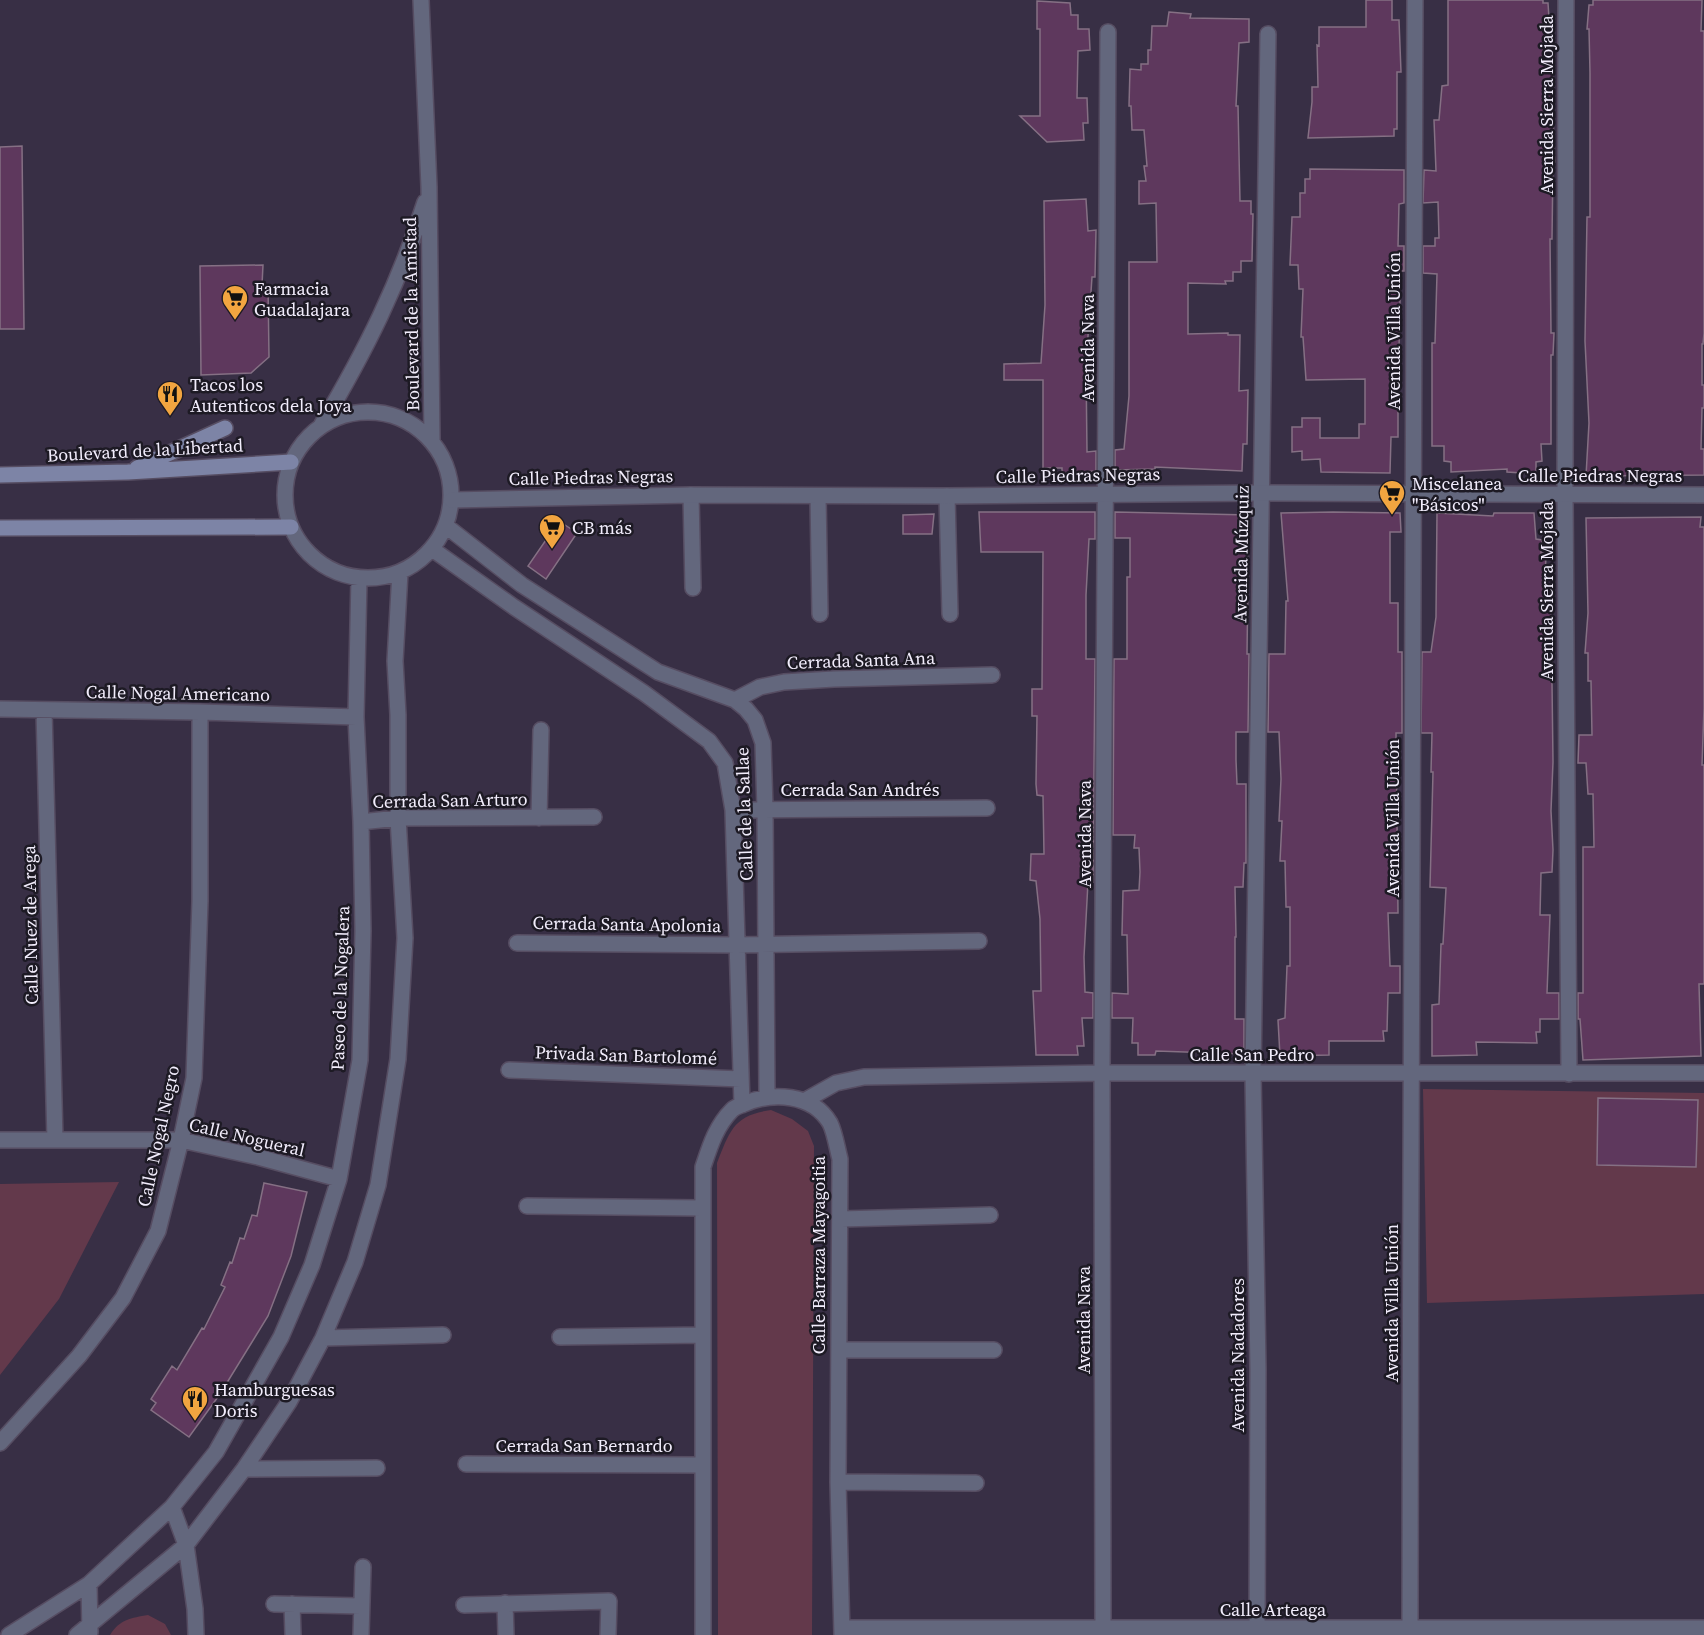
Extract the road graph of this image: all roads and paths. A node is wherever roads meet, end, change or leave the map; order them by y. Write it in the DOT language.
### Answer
graph roads {
  1 [pos="421,0"];
  2 [pos="1415,0"];
  3 [pos="1566,0"];
  4 [pos="1108,32"];
  5 [pos="1268,34"];
  6 [pos="429,188"];
  7 [pos="322,425"];
  8 [pos="225,428"];
  9 [pos="432,440"];
  10 [pos="291,462"];
  11 [pos="128,472"];
  12 [pos="0,475"];
  13 [pos="1261,493"];
  14 [pos="1106,494"];
  15 [pos="1411,494"];
  16 [pos="691,495"];
  17 [pos="1565,495"];
  18 [pos="1704,495"];
  19 [pos="818,496"];
  20 [pos="947,496"];
  21 [pos="452,500"];
  22 [pos="446,526"];
  23 [pos="291,527"];
  24 [pos="0,528"];
  25 [pos="432,549"];
  26 [pos="400,572"];
  27 [pos="359,578"];
  28 [pos="693,588"];
  29 [pos="820,614"];
  30 [pos="950,614"];
  31 [pos="658,672"];
  32 [pos="992,675"];
  33 [pos="644,693"];
  34 [pos="735,700"];
  35 [pos="0,709"];
  36 [pos="44,710"];
  37 [pos="200,712"];
  38 [pos="356,717"];
  39 [pos="542,730"];
  40 [pos="987,808"];
  41 [pos="733,810"];
  42 [pos="765,810"];
  43 [pos="398,818"];
  44 [pos="539,818"];
  45 [pos="594,818"];
  46 [pos="361,822"];
  47 [pos="979,941"];
  48 [pos="517,943"];
  49 [pos="738,945"];
  50 [pos="766,945"];
  51 [pos="509,1070"];
  52 [pos="1102,1073"];
  53 [pos="1704,1073"];
  54 [pos="1253,1074"];
  55 [pos="1412,1074"];
  56 [pos="1569,1074"];
  57 [pos="741,1079"];
  58 [pos="767,1097"];
  59 [pos="804,1101"];
  60 [pos="742,1105"];
  61 [pos="0,1140"];
  62 [pos="55,1140"];
  63 [pos="181,1140"];
  64 [pos="339,1179"];
  65 [pos="527,1206"];
  66 [pos="702,1208"];
  67 [pos="990,1215"];
  68 [pos="841,1219"];
  69 [pos="443,1335"];
  70 [pos="702,1335"];
  71 [pos="560,1337"];
  72 [pos="323,1338"];
  73 [pos="839,1350"];
  74 [pos="994,1350"];
  75 [pos="0,1443"];
  76 [pos="466,1464"];
  77 [pos="702,1465"];
  78 [pos="376,1468"];
  79 [pos="244,1469"];
  80 [pos="838,1482"];
  81 [pos="976,1483"];
  82 [pos="172,1507"];
  83 [pos="186,1545"];
  84 [pos="363,1567"];
  85 [pos="89,1584"];
  86 [pos="505,1603"];
  87 [pos="274,1604"];
  88 [pos="292,1604"];
  89 [pos="361,1605"];
  90 [pos="464,1605"];
  91 [pos="1704,1628"];
  92 [pos="842,1631"];
  93 [pos="1257,1631"];
  94 [pos="86,1632"];
  95 [pos="1103,1632"];
  96 [pos="1410,1632"];
  97 [pos="1560,1632"];
  98 [pos="9,1635"];
  99 [pos="196,1635"];
  100 [pos="293,1635"];
  101 [pos="361,1635"];
  102 [pos="506,1635"];
  103 [pos="609,1635"];
  104 [pos="703,1635"];
  1 -- 6 [label="street, Boulevard de la Amistad"];
  2 -- 15 [label="street, Avenida Villa Unión"];
  3 -- 17 [label="street, Avenida Sierra Mojada"];
  4 -- 14 [label="street, Avenida Nava"];
  5 -- 13 [label="street, Avenida Múzquiz"];
  6 -- 7 [label="street, Boulevard de la Amistad"];
  6 -- 9 [label="street, Boulevard de la Amistad"];
  7 -- 9 [label="street"];
  7 -- 10 [label="street"];
  8 -- 11 [label="main road"];
  9 -- 21 [label="street"];
  10 -- 11 [label="main road, Boulevard de la Libertad"];
  10 -- 23 [label="street"];
  11 -- 12 [label="main road, Boulevard de la Libertad"];
  13 -- 14 [label="street, Calle Piedras Negras"];
  13 -- 15 [label="street, Calle Piedras Negras"];
  13 -- 54 [label="street, Avenida Múzquiz"];
  14 -- 20 [label="street, Calle Piedras Negras"];
  14 -- 52 [label="street, Avenida Nava"];
  15 -- 17 [label="street, Calle Piedras Negras"];
  15 -- 55 [label="street, Avenida Villa Unión"];
  16 -- 19 [label="street, Calle Piedras Negras"];
  16 -- 21 [label="street, Calle Piedras Negras"];
  16 -- 28 [label="street"];
  17 -- 18 [label="street, Calle Piedras Negras"];
  17 -- 56 [label="street, Avenida Sierra Mojada"];
  19 -- 20 [label="street, Calle Piedras Negras"];
  19 -- 29 [label="street"];
  20 -- 30 [label="street"];
  21 -- 22 [label="street"];
  22 -- 25 [label="street"];
  22 -- 31 [label="street, Calle de la Sallae"];
  23 -- 24 [label="main road"];
  23 -- 27 [label="street"];
  25 -- 26 [label="street"];
  25 -- 33 [label="street, Calle de la Sallae"];
  26 -- 27 [label="street"];
  26 -- 43 [label="street"];
  27 -- 38 [label="street, Paseo de la Nogalera"];
  31 -- 33 [label="street"];
  31 -- 34 [label="street, Calle de la Sallae"];
  32 -- 34 [label="street, Cerrada Santa Ana"];
  33 -- 41 [label="street, Calle de la Sallae"];
  34 -- 42 [label="street, Calle de la Sallae"];
  35 -- 36 [label="street, Calle Nogal Americano"];
  36 -- 37 [label="street, Calle Nogal Americano"];
  36 -- 62 [label="street, Calle Nuez de Arega"];
  37 -- 38 [label="street, Calle Nogal Americano"];
  37 -- 63 [label="street, Calle Nogal Negro"];
  38 -- 46 [label="street, Paseo de la Nogalera"];
  39 -- 44 [label="street, Cerrada San Arturo"];
  40 -- 42 [label="street, Cerrada San Andrés"];
  41 -- 42 [label="street, Cerrada San Andrés"];
  41 -- 49 [label="street, Calle de la Sallae"];
  42 -- 50 [label="street, Calle de la Sallae"];
  43 -- 44 [label="street, Cerrada San Arturo"];
  43 -- 46 [label="street, Cerrada San Arturo"];
  43 -- 72 [label="street"];
  44 -- 45 [label="street, Cerrada San Arturo"];
  46 -- 64 [label="street, Paseo de la Nogalera"];
  47 -- 50 [label="street, Cerrada Santa Apolonia"];
  48 -- 49 [label="street, Cerrada Santa Apolonia"];
  49 -- 50 [label="street, Cerrada Santa Apolonia"];
  49 -- 57 [label="street, Calle de la Sallae"];
  50 -- 58 [label="street, Calle de la Sallae"];
  51 -- 57 [label="street, Privada San Bartolomé"];
  52 -- 54 [label="street, Calle San Pedro"];
  52 -- 59 [label="street, Calle San Pedro"];
  52 -- 95 [label="street, Avenida Nava"];
  53 -- 56 [label="street, Calle San Pedro"];
  54 -- 55 [label="street, Calle San Pedro"];
  54 -- 93 [label="street, Avenida Nadadores"];
  55 -- 56 [label="street, Calle San Pedro"];
  55 -- 96 [label="street, Avenida Villa Unión"];
  57 -- 60 [label="street, Calle de la Sallae"];
  58 -- 59 [label="street"];
  58 -- 60 [label="street"];
  59 -- 68 [label="street, Calle Barraza Mayagoitia"];
  60 -- 66 [label="street"];
  61 -- 62 [label="street, Calle Nogueral"];
  62 -- 63 [label="street, Calle Nogueral"];
  63 -- 64 [label="street, Calle Nogueral"];
  63 -- 75 [label="street, Calle Nogal Negro"];
  64 -- 82 [label="street, Paseo de la Nogalera"];
  65 -- 66 [label="street"];
  66 -- 70 [label="street"];
  67 -- 68 [label="street"];
  68 -- 73 [label="street, Calle Barraza Mayagoitia"];
  69 -- 72 [label="street"];
  70 -- 71 [label="street"];
  70 -- 77 [label="street"];
  72 -- 79 [label="street"];
  73 -- 74 [label="street"];
  73 -- 80 [label="street, Calle Barraza Mayagoitia"];
  76 -- 77 [label="street, Cerrada San Bernardo"];
  77 -- 104 [label="street"];
  78 -- 79 [label="street"];
  79 -- 83 [label="street"];
  80 -- 81 [label="street"];
  80 -- 92 [label="street, Calle Barraza Mayagoitia"];
  82 -- 83 [label="street"];
  82 -- 85 [label="street, Paseo de la Nogalera"];
  83 -- 94 [label="street"];
  83 -- 99 [label="street"];
  84 -- 89 [label="street"];
  85 -- 94 [label="street"];
  85 -- 98 [label="street, Paseo de la Nogalera"];
  86 -- 90 [label="street"];
  86 -- 102 [label="street"];
  86 -- 103 [label="street"];
  87 -- 88 [label="street"];
  88 -- 89 [label="street"];
  88 -- 100 [label="street"];
  89 -- 101 [label="street"];
  91 -- 97 [label="street, Calle Arteaga"];
  92 -- 95 [label="street, Calle Arteaga"];
  93 -- 95 [label="street, Calle Arteaga"];
  93 -- 96 [label="street, Calle Arteaga"];
  96 -- 97 [label="street, Calle Arteaga"];
}
